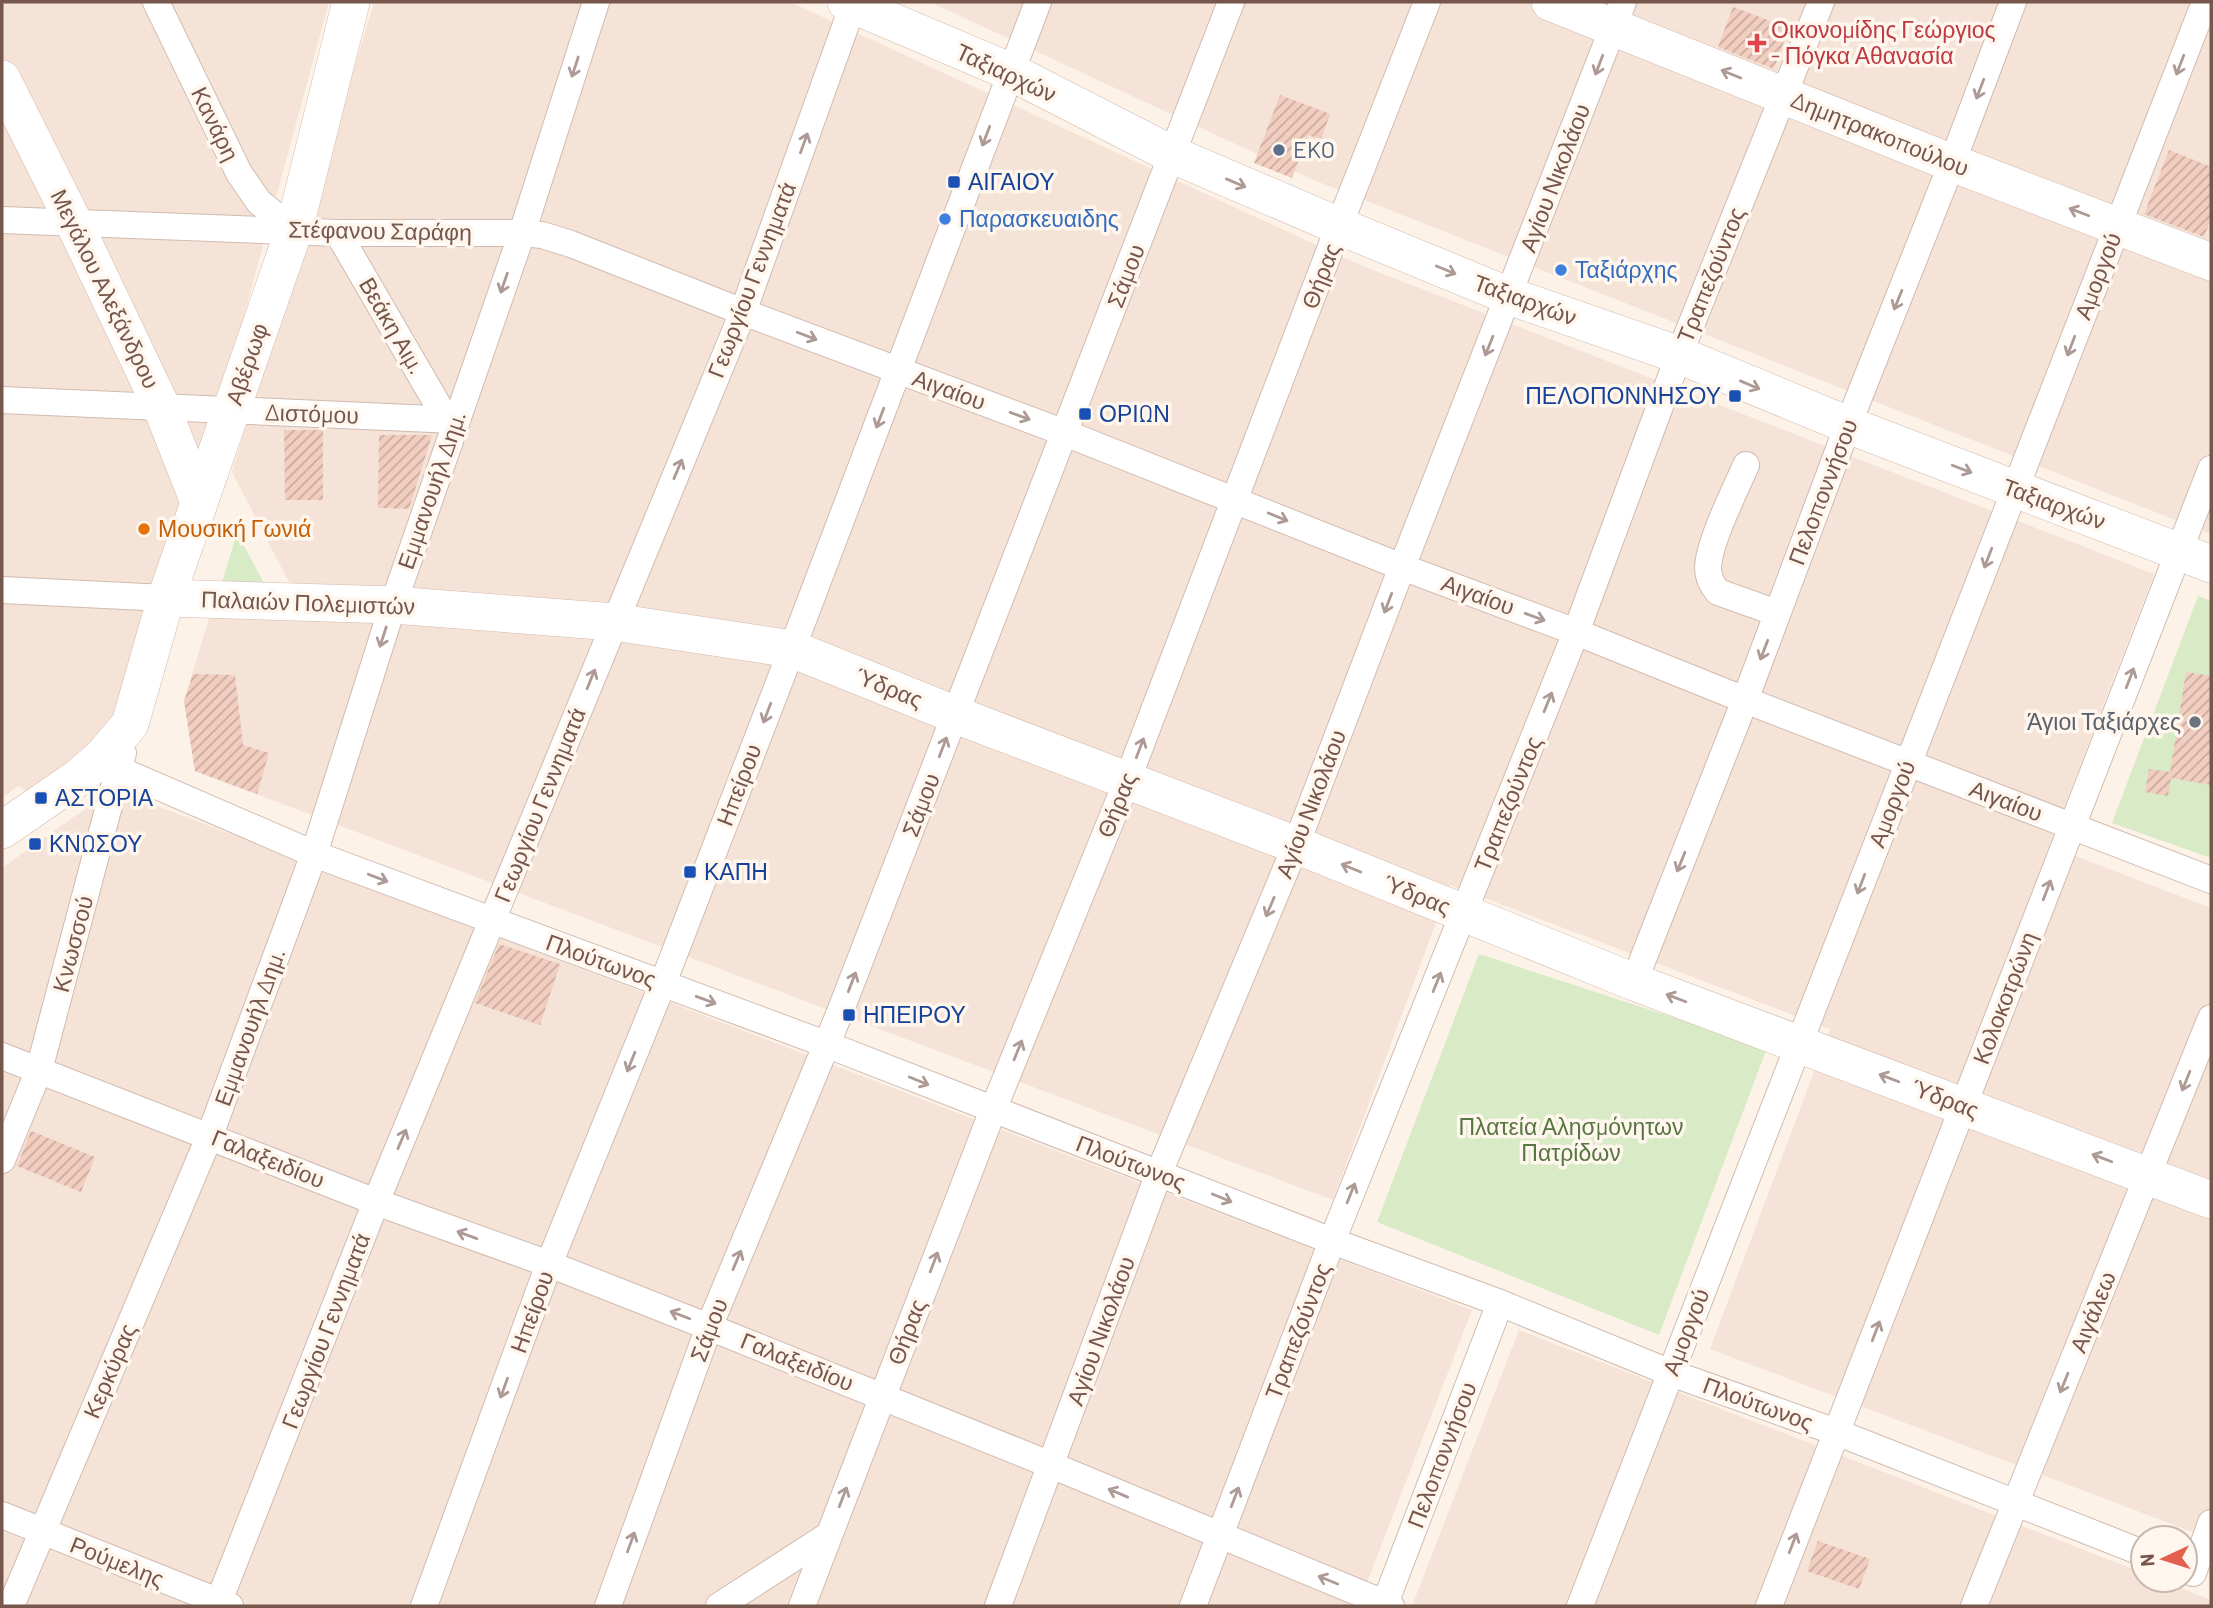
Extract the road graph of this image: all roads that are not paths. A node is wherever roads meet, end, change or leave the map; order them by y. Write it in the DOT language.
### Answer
graph roads {
  1 [pos="156,2"];
  2 [pos="351,2"];
  3 [pos="596,2"];
  4 [pos="1038,2"];
  5 [pos="1231,2"];
  6 [pos="1427,2"];
  7 [pos="1550,2"];
  8 [pos="1821,2"];
  9 [pos="2013,2"];
  10 [pos="2205,2"];
  11 [pos="851,3"];
  12 [pos="1619,14"];
  13 [pos="1011,72"];
  14 [pos="2,79"];
  15 [pos="1784,95"];
  16 [pos="1173,155"];
  17 [pos="1952,163"];
  18 [pos="2,220"];
  19 [pos="74,223"];
  20 [pos="1339,226"];
  21 [pos="2117,227"];
  22 [pos="294,230"];
  23 [pos="338,233"];
  24 [pos="522,233"];
  25 [pos="2211,262"];
  26 [pos="1509,296"];
  27 [pos="743,312"];
  28 [pos="1679,355"];
  29 [pos="898,371"];
  30 [pos="2,400"];
  31 [pos="162,408"];
  32 [pos="230,412"];
  33 [pos="451,419"];
  34 [pos="1848,425"];
  35 [pos="1065,433"];
  36 [pos="1746,465"];
  37 [pos="2211,469"];
  38 [pos="2015,490"];
  39 [pos="1236,500"];
  40 [pos="199,502"];
  41 [pos="2195,557"];
  42 [pos="1402,567"];
  43 [pos="2,590"];
  44 [pos="166,598"];
  45 [pos="393,605"];
  46 [pos="1777,613"];
  47 [pos="614,622"];
  48 [pos="1576,632"];
  49 [pos="792,649"];
  50 [pos="1745,699"];
  51 [pos="956,715"];
  52 [pos="130,723"];
  53 [pos="1908,763"];
  54 [pos="120,769"];
  55 [pos="1127,781"];
  56 [pos="2072,826"];
  57 [pos="2,830"];
  58 [pos="1296,845"];
  59 [pos="314,853"];
  60 [pos="2211,880"];
  61 [pos="1464,914"];
  62 [pos="493,921"];
  63 [pos="1633,982"];
  64 [pos="663,984"];
  65 [pos="2211,1018"];
  66 [pos="1799,1044"];
  67 [pos="828,1045"];
  68 [pos="2,1056"];
  69 [pos="39,1070"];
  70 [pos="1963,1106"];
  71 [pos="993,1110"];
  72 [pos="209,1135"];
  73 [pos="2,1160"];
  74 [pos="1159,1173"];
  75 [pos="2148,1176"];
  76 [pos="2211,1200"];
  77 [pos="376,1202"];
  78 [pos="1332,1241"];
  79 [pos="550,1264"];
  80 [pos="1500,1303"];
  81 [pos="709,1327"];
  82 [pos="1671,1373"];
  83 [pos="882,1396"];
  84 [pos="1836,1432"];
  85 [pos="1051,1465"];
  86 [pos="2015,1502"];
  87 [pos="2,1515"];
  88 [pos="2211,1523"];
  89 [pos="42,1532"];
  90 [pos="829,1535"];
  91 [pos="1220,1536"];
  92 [pos="2129,1547"];
  93 [pos="2199,1564"];
  94 [pos="222,1605"];
  95 [pos="1387,1605"];
  96 [pos="11,1606"];
  97 [pos="424,1606"];
  98 [pos="608,1606"];
  99 [pos="719,1606"];
  100 [pos="802,1606"];
  101 [pos="998,1606"];
  102 [pos="1193,1606"];
  103 [pos="1580,1606"];
  104 [pos="1769,1606"];
  105 [pos="1974,1606"];
  1 -- 22 [label="street, Κανάρη"];
  2 -- 22 [label="street, Αβέρωφ"];
  3 -- 24 [label="street, Εμμανουήλ Δημ., one-way"];
  4 -- 13 [label="street, Ηπείρου"];
  5 -- 16 [label="street, Σάμου"];
  6 -- 20 [label="street, Θήρας"];
  7 -- 12 [label="street, Δημητρακοπούλου"];
  8 -- 15 [label="street, Τραπεζούντος"];
  9 -- 17 [label="street, Πελοποννήσου, one-way"];
  10 -- 21 [label="street, Αμοργού, one-way"];
  11 -- 13 [label="street, Ταξιαρχών"];
  27 -- 11 [label="street, Γεωργίου Γεννηματά, one-way"];
  15 -- 12 [label="street, Δημητρακοπούλου, one-way"];
  12 -- 26 [label="street, Αγίου Νικολάου, one-way"];
  13 -- 16 [label="street, Ταξιαρχών"];
  13 -- 29 [label="street, Ηπείρου, one-way"];
  14 -- 19 [label="street, Μεγάλου Αλεξάνδρου"];
  15 -- 17 [label="street, Δημητρακοπούλου"];
  15 -- 28 [label="street, Τραπεζούντος"];
  16 -- 20 [label="street, Ταξιαρχών, one-way"];
  16 -- 35 [label="street, Σάμου"];
  21 -- 17 [label="street, Δημητρακοπούλου, one-way"];
  17 -- 34 [label="street, Πελοποννήσου, one-way"];
  18 -- 19 [label="street, Στέφανου Σαράφη"];
  19 -- 22 [label="street, Στέφανου Σαράφη"];
  19 -- 31 [label="street, Μεγάλου Αλεξάνδρου"];
  20 -- 26 [label="street, Ταξιαρχών, one-way"];
  20 -- 39 [label="street, Θήρας"];
  21 -- 25 [label="street, Δημητρακοπούλου"];
  21 -- 38 [label="street, Αμοργού, one-way"];
  22 -- 23 [label="street, Στέφανου Σαράφη"];
  22 -- 32 [label="street, Αβέρωφ"];
  23 -- 24 [label="street, Στέφανου Σαράφη"];
  23 -- 33 [label="street, Βεάκη Αιμ."];
  24 -- 27 [label="street, Στέφανου Σαράφη"];
  24 -- 33 [label="street, Εμμανουήλ Δημ., one-way"];
  26 -- 28 [label="street, Ταξιαρχών"];
  26 -- 42 [label="street, Αγίου Νικολάου, one-way"];
  27 -- 29 [label="street, Αιγαίου, one-way"];
  47 -- 27 [label="street, Γεωργίου Γεννηματά, one-way"];
  28 -- 34 [label="street, Ταξιαρχών, one-way"];
  28 -- 48 [label="street, Τραπεζούντος"];
  29 -- 35 [label="street, Αιγαίου, one-way"];
  29 -- 49 [label="street, Ηπείρου, one-way"];
  30 -- 31 [label="street, Διστόμου"];
  31 -- 32 [label="street, Διστόμου"];
  31 -- 40 [label="street, Μεγάλου Αλεξάνδρου"];
  32 -- 33 [label="street, Διστόμου"];
  32 -- 40 [label="street, Αβέρωφ"];
  33 -- 45 [label="street, Εμμανουήλ Δημ."];
  34 -- 38 [label="street, Ταξιαρχών, one-way"];
  34 -- 46 [label="street, Πελοποννήσου"];
  35 -- 39 [label="street, Αιγαίου"];
  35 -- 51 [label="street, Σάμου"];
  36 -- 46 [label="street"];
  37 -- 41 [label="street, Κολοκοτρώνη"];
  38 -- 41 [label="street, Ταξιαρχών"];
  38 -- 53 [label="street, Αμοργού, one-way"];
  39 -- 42 [label="street, Αιγαίου, one-way"];
  55 -- 39 [label="street, Θήρας, one-way"];
  40 -- 44 [label="street, Αβέρωφ"];
  56 -- 41 [label="street, Κολοκοτρώνη, one-way"];
  42 -- 48 [label="street, Αιγαίου, one-way"];
  42 -- 58 [label="street, Αγίου Νικολάου, one-way"];
  43 -- 44 [label="street, Παλαιών Πολεμιστών"];
  44 -- 45 [label="street, Παλαιών Πολεμιστών"];
  44 -- 52 [label="street, Αβέρωφ"];
  45 -- 47 [label="street, Παλαιών Πολεμιστών"];
  45 -- 59 [label="street, Εμμανουήλ Δημ., one-way"];
  46 -- 50 [label="street, Πελοποννήσου, one-way"];
  47 -- 49 [label="street, Ύδρας"];
  62 -- 47 [label="street, Γεωργίου Γεννηματά, one-way"];
  48 -- 50 [label="street, Αιγαίου"];
  61 -- 48 [label="street, Τραπεζούντος, one-way"];
  49 -- 51 [label="street, Ύδρας"];
  49 -- 64 [label="street, Ηπείρου, one-way"];
  50 -- 53 [label="street, Αιγαίου"];
  50 -- 63 [label="street, Πελοποννήσου, one-way"];
  51 -- 55 [label="street, Ύδρας"];
  67 -- 51 [label="street, Σάμου, one-way"];
  52 -- 54 [label="street, Κνωσσού"];
  52 -- 57 [label="street"];
  53 -- 56 [label="street, Αιγαίου"];
  53 -- 66 [label="street, Αμοργού, one-way"];
  54 -- 59 [label="street, Πλούτωνος"];
  54 -- 69 [label="street, Κνωσσού"];
  55 -- 58 [label="street, Ύδρας"];
  71 -- 55 [label="street, Θήρας, one-way"];
  56 -- 60 [label="street, Αιγαίου"];
  70 -- 56 [label="street, Κολοκοτρώνη, one-way"];
  61 -- 58 [label="street, Ύδρας, one-way"];
  58 -- 74 [label="street, Αγίου Νικολάου, one-way"];
  59 -- 62 [label="street, Πλούτωνος, one-way"];
  59 -- 72 [label="street, Εμμανουήλ Δημ."];
  61 -- 63 [label="street, Ύδρας"];
  78 -- 61 [label="street, Τραπεζούντος, one-way"];
  62 -- 64 [label="street, Πλούτωνος"];
  77 -- 62 [label="street, Γεωργίου Γεννηματά, one-way"];
  66 -- 63 [label="street, Ύδρας, one-way"];
  64 -- 67 [label="street, Πλούτωνος, one-way"];
  64 -- 79 [label="street, Ηπείρου, one-way"];
  65 -- 75 [label="street, Αιγάλεω, one-way"];
  70 -- 66 [label="street, Ύδρας, one-way"];
  66 -- 82 [label="street, Αμοργού"];
  67 -- 71 [label="street, Πλούτωνος, one-way"];
  81 -- 67 [label="street, Σάμου, one-way"];
  68 -- 69 [label="street, Γαλαξειδίου"];
  69 -- 72 [label="street, Γαλαξειδίου"];
  69 -- 73 [label="street, Κνωσσού"];
  75 -- 70 [label="street, Ύδρας, one-way"];
  84 -- 70 [label="street, Κολοκοτρώνη, one-way"];
  71 -- 74 [label="street, Πλούτωνος"];
  83 -- 71 [label="street, Θήρας, one-way"];
  72 -- 77 [label="street, Γαλαξειδίου"];
  72 -- 89 [label="street, Κερκύρας"];
  74 -- 78 [label="street, Πλούτωνος, one-way"];
  74 -- 85 [label="street, Αγίου Νικολάου"];
  75 -- 76 [label="street, Ύδρας"];
  75 -- 86 [label="street, Αιγάλεω, one-way"];
  79 -- 77 [label="street, Γαλαξειδίου, one-way"];
  77 -- 94 [label="street, Γεωργίου Γεννηματά"];
  78 -- 80 [label="street, Πλούτωνος"];
  91 -- 78 [label="street, Τραπεζούντος, one-way"];
  81 -- 79 [label="street, Γαλαξειδίου, one-way"];
  79 -- 97 [label="street, Ηπείρου, one-way"];
  80 -- 82 [label="street, Πλούτωνος"];
  80 -- 95 [label="street, Πελοποννήσου"];
  81 -- 83 [label="street, Γαλαξειδίου"];
  98 -- 81 [label="street, Σάμου, one-way"];
  82 -- 84 [label="street, Πλούτωνος"];
  82 -- 103 [label="street, Αμοργού"];
  83 -- 85 [label="street, Γαλαξειδίου"];
  90 -- 83 [label="street, Θήρας, one-way"];
  84 -- 86 [label="street, Πλούτωνος"];
  104 -- 84 [label="street, Κολοκοτρώνη, one-way"];
  91 -- 85 [label="street, Γαλαξειδίου, one-way"];
  85 -- 101 [label="street, Αγίου Νικολάου"];
  86 -- 92 [label="street, Πλούτωνος"];
  86 -- 105 [label="street, Αιγάλεω"];
  87 -- 89 [label="street, Ρούμελης"];
  88 -- 93 [label="street"];
  89 -- 94 [label="street, Ρούμελης"];
  89 -- 96 [label="street, Κερκύρας"];
  90 -- 99 [label="street"];
  90 -- 100 [label="street, Θήρας"];
  95 -- 91 [label="street, Γαλαξειδίου, one-way"];
  91 -- 102 [label="street, Τραπεζούντος"];
}
